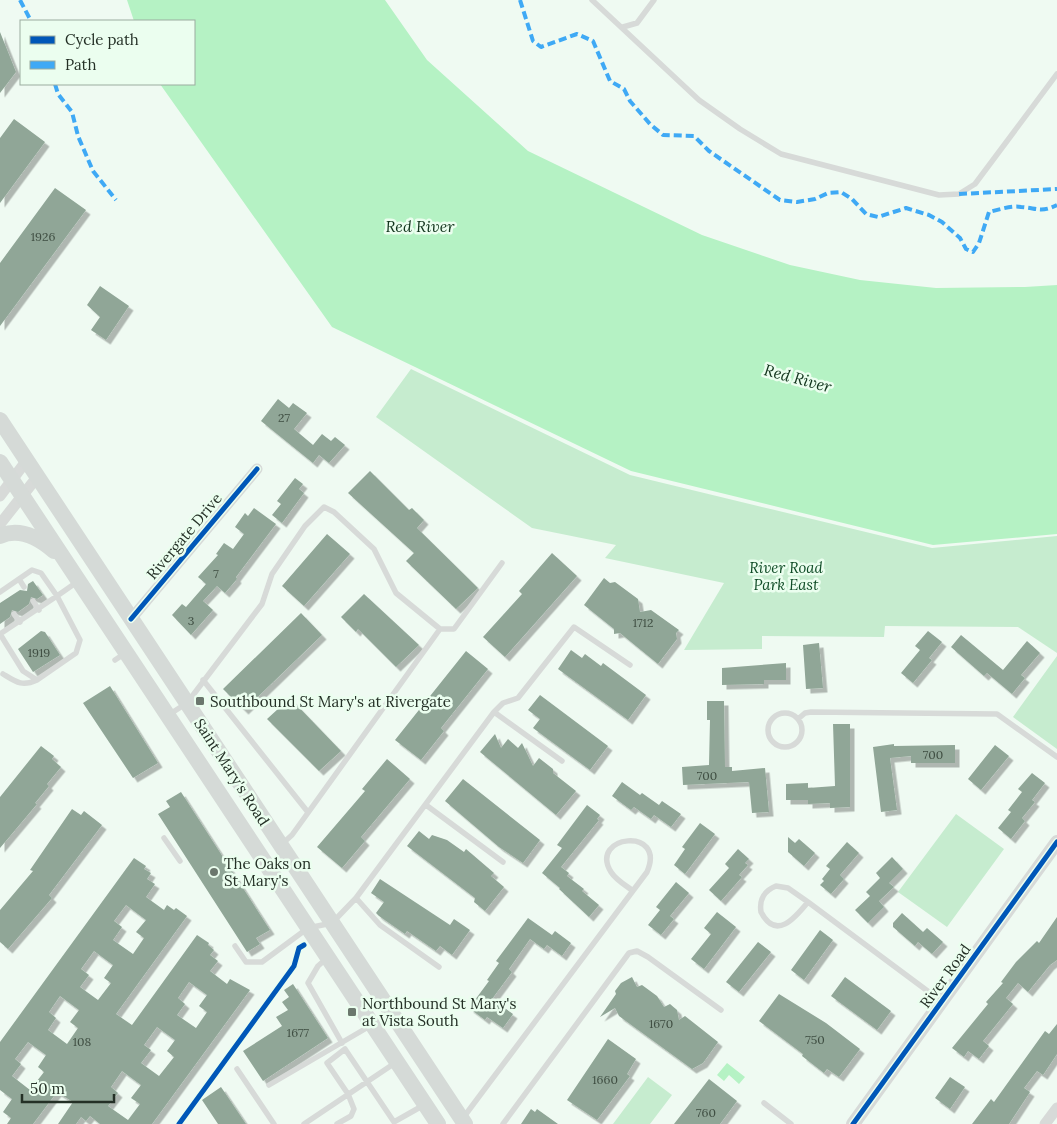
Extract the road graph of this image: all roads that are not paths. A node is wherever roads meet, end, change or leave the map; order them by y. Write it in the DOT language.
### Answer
graph roads {
  1 [pos="592,0"];
  2 [pos="654,0"];
  3 [pos="623,27"];
  4 [pos="1057,74"];
  5 [pos="0,420"];
  6 [pos="27,460"];
  7 [pos="0,462"];
  8 [pos="257,469"];
  9 [pos="38,476"];
  10 [pos="12,480"];
  11 [pos="0,496"];
  12 [pos="23,496"];
  13 [pos="0,524"];
  14 [pos="0,536"];
  15 [pos="66,562"];
  16 [pos="502,563"];
  17 [pos="19,579"];
  18 [pos="78,581"];
  19 [pos="24,587"];
  20 [pos="0,592"];
  21 [pos="57,596"];
  22 [pos="5,599"];
  23 [pos="33,602"];
  24 [pos="39,610"];
  25 [pos="14,614"];
  26 [pos="132,619"];
  27 [pos="20,622"];
  28 [pos="440,629"];
  29 [pos="0,634"];
  30 [pos="630,665"];
  31 [pos="3,674"];
  32 [pos="37,680"];
  33 [pos="202,680"];
  34 [pos="187,703"];
  35 [pos="494,712"];
  36 [pos="168,716"];
  37 [pos="798,719"];
  38 [pos="1057,757"];
  39 [pos="562,761"];
  40 [pos="426,805"];
  41 [pos="307,811"];
  42 [pos="164,838"];
  43 [pos="1057,842"];
  44 [pos="281,846"];
  45 [pos="180,861"];
  46 [pos="503,862"];
  47 [pos="632,890"];
  48 [pos="356,898"];
  49 [pos="808,902"];
  50 [pos="332,923"];
  51 [pos="308,928"];
  52 [pos="235,946"];
  53 [pos="328,958"];
  54 [pos="439,967"];
  55 [pos="942,1001"];
  56 [pos="721,1010"];
  57 [pos="372,1025"];
  58 [pos="341,1042"];
  59 [pos="346,1050"];
  60 [pos="397,1062"];
  61 [pos="427,1067"];
  62 [pos="237,1069"];
  63 [pos="367,1081"];
  64 [pos="269,1086"];
  65 [pos="348,1094"];
  66 [pos="764,1103"];
  67 [pos="425,1105"];
  68 [pos="1057,1108"];
  69 [pos="464,1122"];
  70 [pos="307,1123"];
  71 [pos="274,1124"];
  72 [pos="337,1124"];
  73 [pos="438,1124"];
  74 [pos="503,1124"];
  75 [pos="791,1124"];
  76 [pos="853,1124"];
  77 [pos="1045,1124"];
  1 -- 3 [label="lane"];
  2 -- 3 [label="lane"];
  3 -- 4 [label="lane"];
  5 -- 6 [label="main road, Saint Mary's Road"];
  6 -- 9 [label="main road, Saint Mary's Road"];
  6 -- 10 [label="street"];
  7 -- 10 [label="main road, Saint Mary's Road"];
  8 -- 26 [label="street, Rivergate Drive"];
  9 -- 12 [label="street"];
  9 -- 26 [label="main road, Saint Mary's Road"];
  10 -- 11 [label="street"];
  10 -- 12 [label="main road, Saint Mary's Road"];
  12 -- 13 [label="street"];
  12 -- 15 [label="main road, Saint Mary's Road"];
  14 -- 15 [label="main road"];
  15 -- 18 [label="main road, Saint Mary's Road"];
  16 -- 28 [label="lane"];
  17 -- 19 [label="lane"];
  17 -- 20 [label="lane"];
  17 -- 21 [label="lane"];
  18 -- 21 [label="lane"];
  18 -- 36 [label="main road, Saint Mary's Road"];
  20 -- 22 [label="lane"];
  21 -- 24 [label="lane"];
  21 -- 32 [label="lane"];
  23 -- 24 [label="lane"];
  24 -- 27 [label="lane"];
  25 -- 27 [label="lane"];
  26 -- 34 [label="main road, Saint Mary's Road"];
  27 -- 29 [label="lane"];
  28 -- 33 [label="lane"];
  28 -- 41 [label="lane"];
  29 -- 32 [label="lane"];
  30 -- 35 [label="lane"];
  31 -- 32 [label="lane"];
  33 -- 34 [label="lane"];
  33 -- 41 [label="lane"];
  34 -- 36 [label="lane"];
  34 -- 44 [label="main road, Saint Mary's Road"];
  35 -- 39 [label="lane"];
  35 -- 40 [label="lane"];
  36 -- 51 [label="main road, Saint Mary's Road"];
  37 -- 37 [label="lane"];
  37 -- 38 [label="lane"];
  40 -- 46 [label="lane"];
  40 -- 48 [label="lane"];
  41 -- 44 [label="lane"];
  42 -- 45 [label="lane"];
  43 -- 55 [label="street, River Road"];
  44 -- 50 [label="main road, Saint Mary's Road"];
  47 -- 47 [label="lane"];
  47 -- 69 [label="lane"];
  48 -- 50 [label="lane"];
  48 -- 54 [label="lane"];
  49 -- 49 [label="lane"];
  49 -- 55 [label="lane"];
  50 -- 51 [label="lane"];
  50 -- 61 [label="main road, Saint Mary's Road"];
  51 -- 52 [label="lane"];
  51 -- 53 [label="main road, Saint Mary's Road"];
  53 -- 57 [label="main road, Saint Mary's Road"];
  53 -- 58 [label="lane"];
  55 -- 76 [label="street, River Road"];
  56 -- 74 [label="lane"];
  57 -- 58 [label="lane"];
  57 -- 60 [label="main road, Saint Mary's Road"];
  58 -- 59 [label="lane"];
  58 -- 64 [label="lane"];
  59 -- 63 [label="lane"];
  59 -- 65 [label="lane"];
  60 -- 61 [label="main road"];
  60 -- 63 [label="lane"];
  60 -- 67 [label="main road, Saint Mary's Road"];
  61 -- 69 [label="main road, Saint Mary's Road"];
  62 -- 71 [label="lane"];
  63 -- 65 [label="lane"];
  63 -- 67 [label="lane"];
  65 -- 70 [label="lane"];
  65 -- 72 [label="lane"];
  66 -- 75 [label="lane"];
  67 -- 73 [label="main road, Saint Mary's Road"];
  68 -- 77 [label="street"];
}
